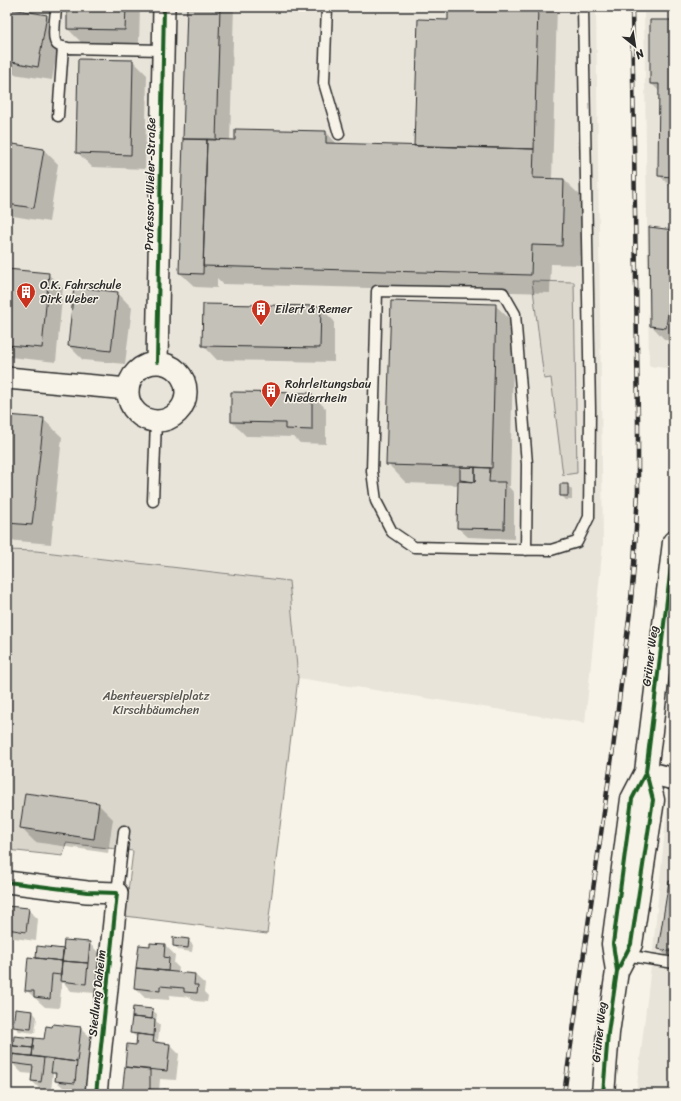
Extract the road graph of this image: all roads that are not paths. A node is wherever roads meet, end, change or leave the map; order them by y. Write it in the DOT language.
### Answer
graph roads {
  1 [pos="56,7"];
  2 [pos="164,7"];
  3 [pos="327,7"];
  4 [pos="583,7"];
  5 [pos="63,47"];
  6 [pos="162,50"];
  7 [pos="58,116"];
  8 [pos="339,134"];
  9 [pos="157,362"];
  10 [pos="7,378"];
  11 [pos="128,389"];
  12 [pos="156,421"];
  13 [pos="152,501"];
  14 [pos="674,542"];
  15 [pos="526,550"];
  16 [pos="646,772"];
  17 [pos="674,779"];
  18 [pos="124,831"];
  19 [pos="7,882"];
  20 [pos="117,893"];
  21 [pos="621,963"];
  22 [pos="674,963"];
  23 [pos="96,1094"];
  24 [pos="603,1094"];
  1 -- 5 [label="lane"];
  2 -- 6 [label="street, Professor-Wieler-Straße"];
  3 -- 8 [label="lane"];
  4 -- 15 [label="lane"];
  5 -- 6 [label="lane"];
  5 -- 7 [label="lane"];
  6 -- 9 [label="street, Professor-Wieler-Straße"];
  9 -- 11 [label="street"];
  9 -- 12 [label="street"];
  10 -- 11 [label="street"];
  11 -- 12 [label="street"];
  12 -- 13 [label="lane"];
  14 -- 16 [label="street, Grüner Weg"];
  15 -- 15 [label="lane"];
  16 -- 17 [label="street"];
  16 -- 21 [label="street, Grüner Weg"];
  18 -- 20 [label="lane"];
  19 -- 20 [label="street"];
  20 -- 23 [label="street, Siedlung Daheim"];
  21 -- 22 [label="lane"];
  21 -- 24 [label="street, Grüner Weg"];
}
